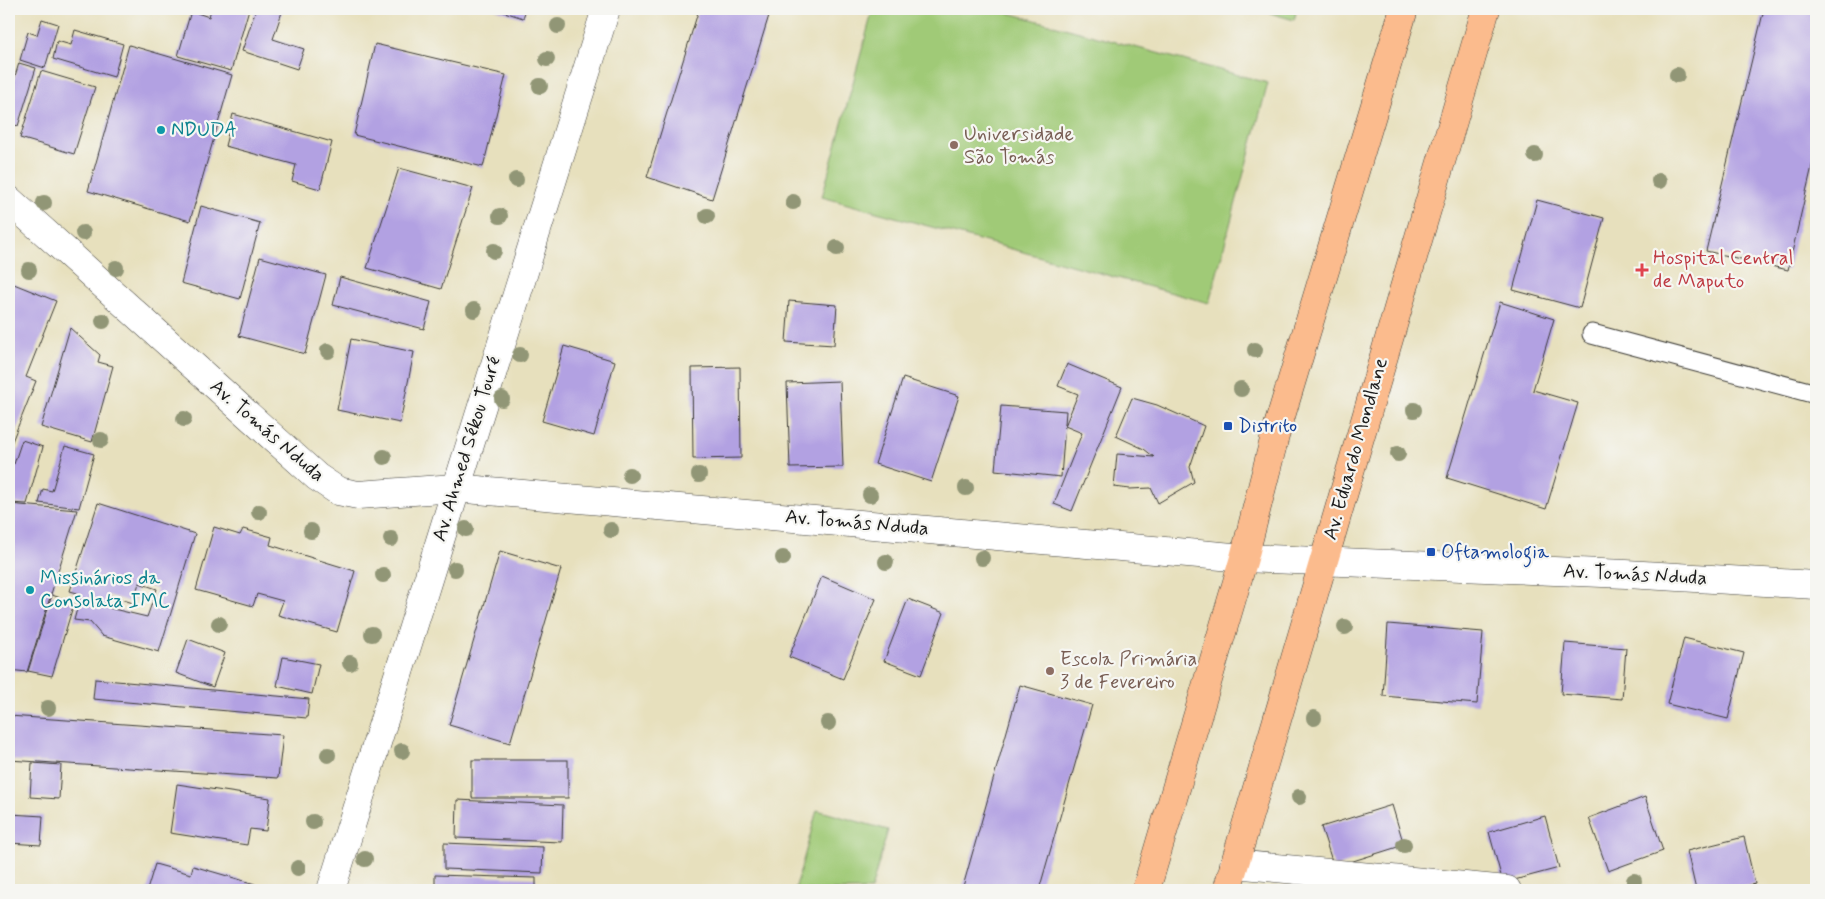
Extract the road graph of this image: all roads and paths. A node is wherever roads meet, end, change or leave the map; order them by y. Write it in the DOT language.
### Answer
graph roads {
  1 [pos="606,9"];
  2 [pos="1404,9"];
  3 [pos="1486,9"];
  4 [pos="9,200"];
  5 [pos="1592,334"];
  6 [pos="1816,394"];
  7 [pos="455,488"];
  8 [pos="1244,558"];
  9 [pos="1323,562"];
  10 [pos="1816,585"];
  11 [pos="1234,864"];
  12 [pos="330,890"];
  13 [pos="1146,890"];
  14 [pos="1227,890"];
  15 [pos="1507,890"];
  1 -- 7 [label="street, Av. Ahmed Sékou Touré"];
  2 -- 8 [label="main road"];
  3 -- 9 [label="main road, Av. Eduardo Mondlane"];
  4 -- 7 [label="street, Av. Tomás Nduda"];
  5 -- 6 [label="lane"];
  7 -- 8 [label="street, Av. Tomás Nduda"];
  7 -- 12 [label="street, Av. Ahmed Sékou Touré"];
  8 -- 9 [label="street, Av. Tomás Nduda"];
  8 -- 13 [label="main road"];
  9 -- 10 [label="street, Av. Tomás Nduda"];
  9 -- 11 [label="main road, Av. Eduardo Mondlane"];
  11 -- 14 [label="main road, Av. Eduardo Mondlane"];
  11 -- 15 [label="street"];
}
